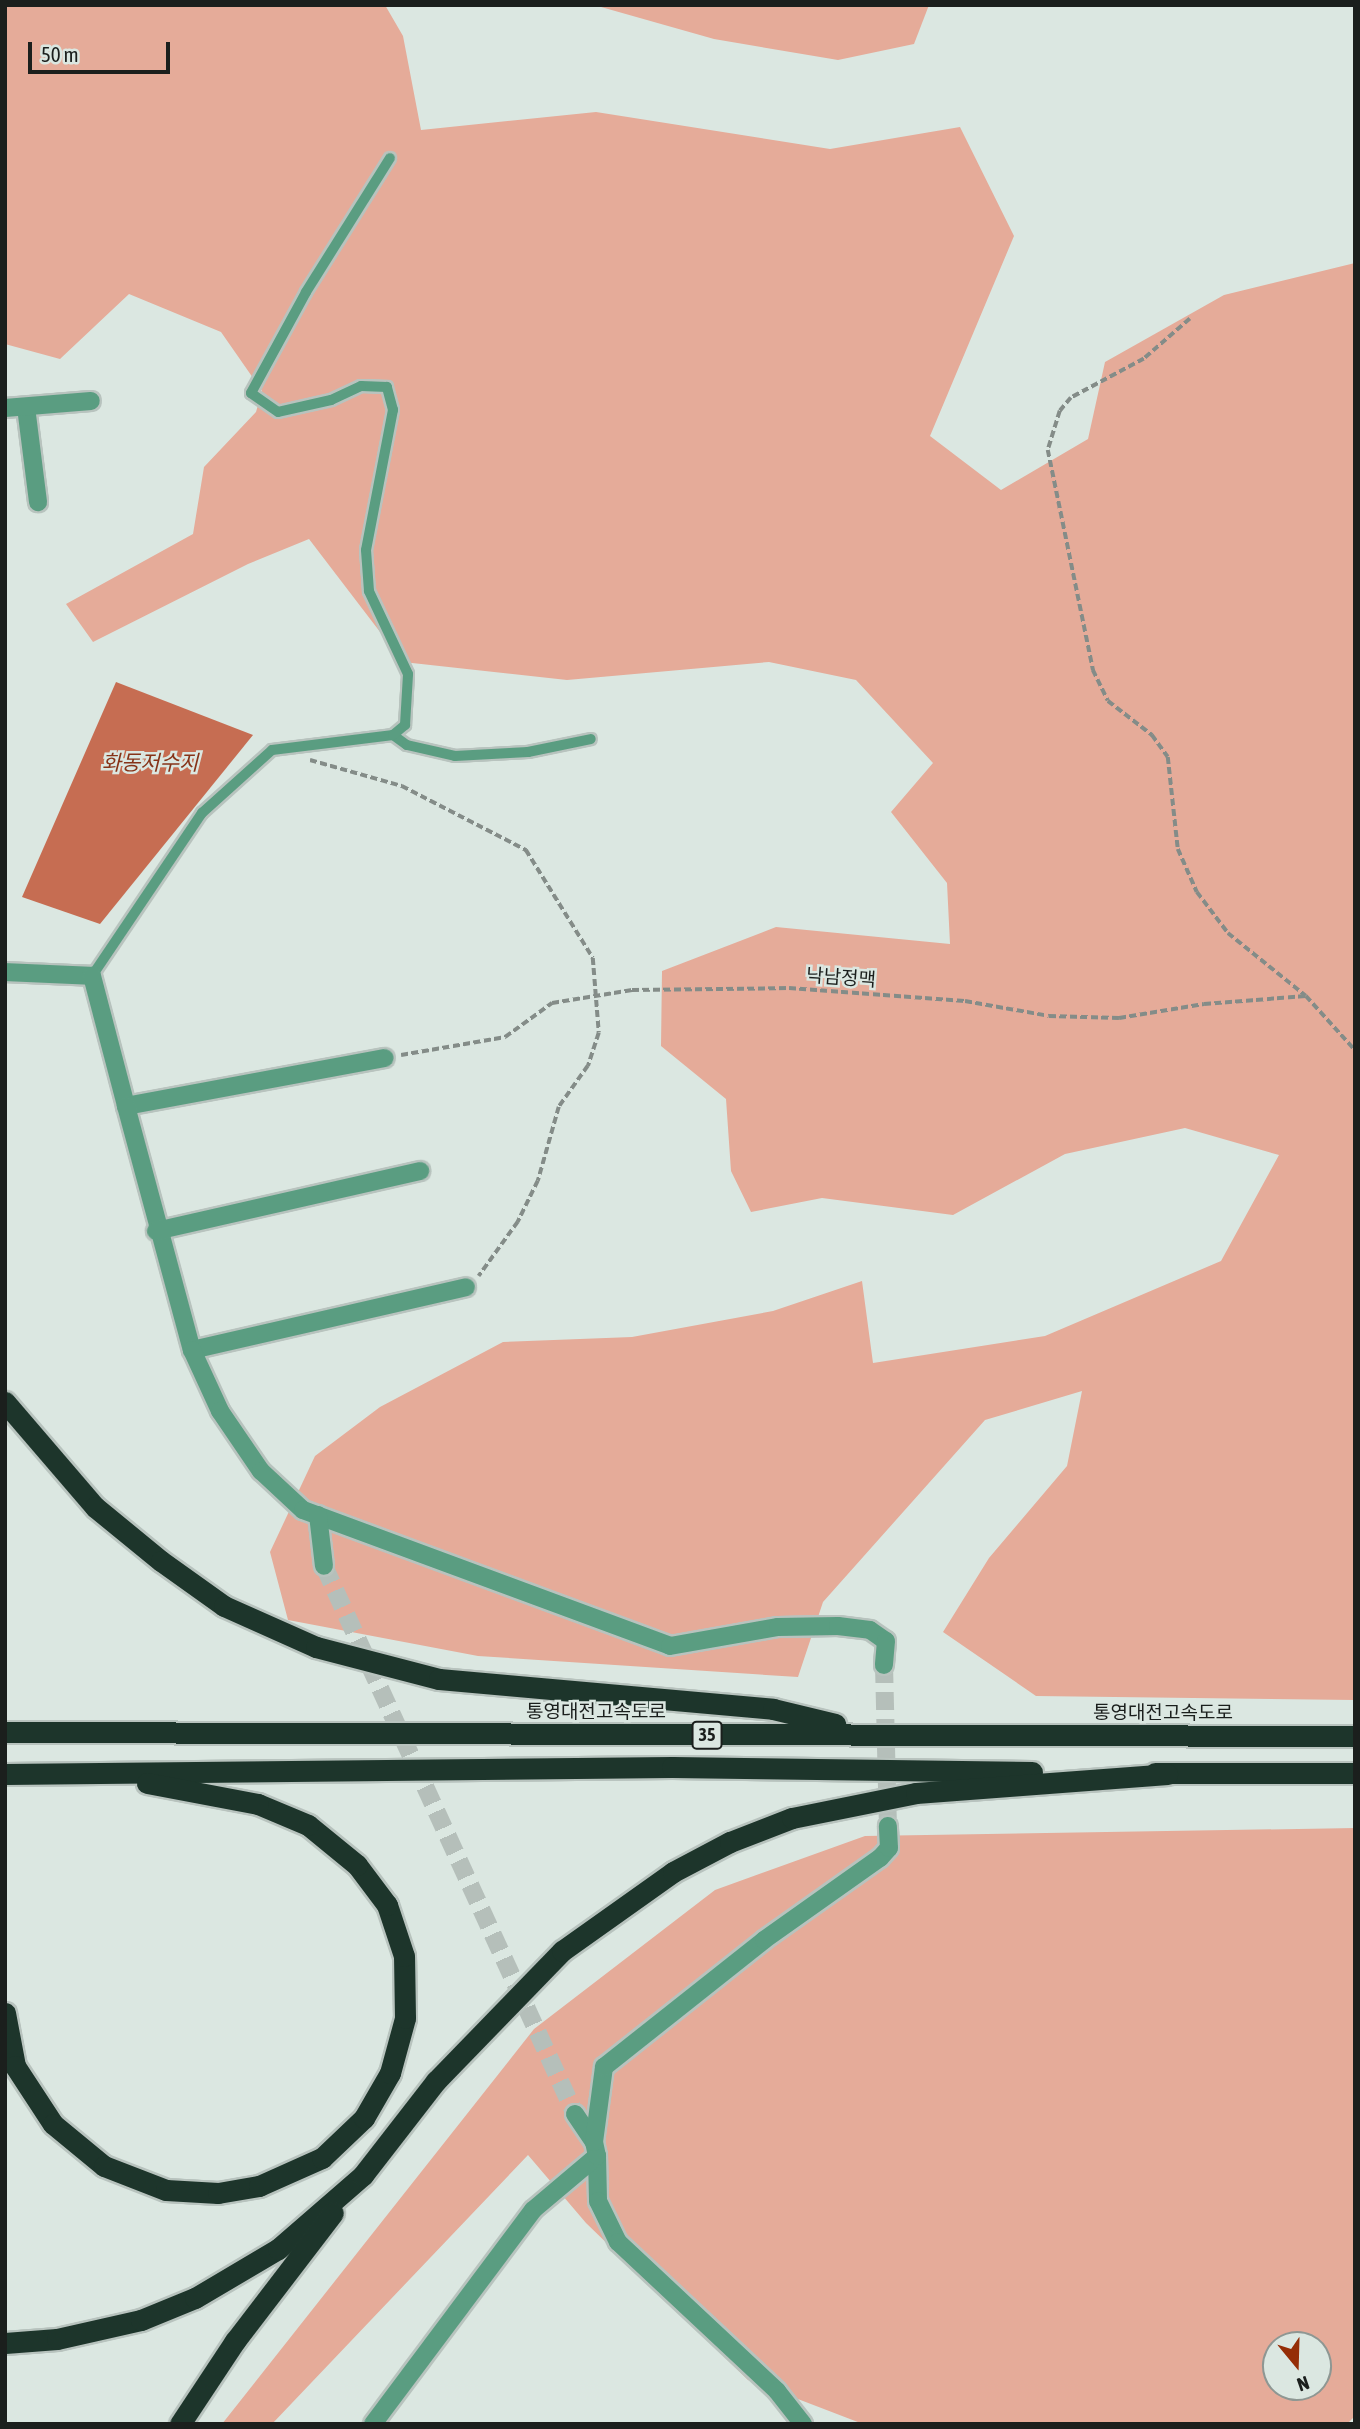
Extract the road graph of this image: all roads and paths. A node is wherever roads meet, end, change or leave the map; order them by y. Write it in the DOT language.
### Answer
graph roads {
  1 [pos="390,158"];
  2 [pos="1189,318"];
  3 [pos="91,401"];
  4 [pos="26,407"];
  5 [pos="5,408"];
  6 [pos="38,502"];
  7 [pos="393,736"];
  8 [pos="591,739"];
  9 [pos="307,760"];
  10 [pos="5,972"];
  11 [pos="92,976"];
  12 [pos="598,994"];
  13 [pos="1306,996"];
  14 [pos="1355,1050"];
  15 [pos="385,1058"];
  16 [pos="126,1106"];
  17 [pos="420,1171"];
  18 [pos="156,1231"];
  19 [pos="466,1287"];
  20 [pos="192,1350"];
  21 [pos="5,1402"];
  22 [pos="318,1515"];
  23 [pos="324,1566"];
  24 [pos="884,1665"];
  25 [pos="864,1731"];
  26 [pos="5,1732"];
  27 [pos="1355,1736"];
  28 [pos="1355,1773"];
  29 [pos="5,1774"];
  30 [pos="65,1774"];
  31 [pos="1167,1774"];
  32 [pos="888,1826"];
  33 [pos="5,2013"];
  34 [pos="575,2114"];
  35 [pos="595,2149"];
  36 [pos="363,2175"];
  37 [pos="5,2343"];
  38 [pos="180,2424"];
  39 [pos="373,2424"];
  40 [pos="803,2424"];
  1 -- 7 [label="lane"];
  2 -- 13 [label="path"];
  3 -- 4 [label="street"];
  4 -- 5 [label="street"];
  4 -- 6 [label="street"];
  7 -- 8 [label="lane"];
  7 -- 11 [label="lane"];
  9 -- 12 [label="path"];
  10 -- 11 [label="street"];
  11 -- 16 [label="street"];
  12 -- 13 [label="path, 낙남정맥"];
  12 -- 15 [label="path, 낙남정맥"];
  12 -- 19 [label="path"];
  13 -- 14 [label="path"];
  15 -- 16 [label="street"];
  16 -- 18 [label="street"];
  17 -- 18 [label="street"];
  18 -- 20 [label="street"];
  19 -- 20 [label="street"];
  20 -- 22 [label="street"];
  21 -- 25 [label="highway"];
  22 -- 23 [label="street"];
  22 -- 24 [label="street"];
  25 -- 26 [label="highway, 통영대전고속도로 / 35"];
  25 -- 27 [label="highway, 통영대전고속도로 / 35"];
  28 -- 31 [label="highway, 35"];
  29 -- 30 [label="highway, 35"];
  30 -- 31 [label="highway, 35"];
  30 -- 33 [label="highway"];
  31 -- 36 [label="highway"];
  32 -- 35 [label="street"];
  34 -- 35 [label="street"];
  35 -- 39 [label="street"];
  35 -- 40 [label="street"];
  36 -- 37 [label="highway"];
  36 -- 38 [label="highway"];
}
